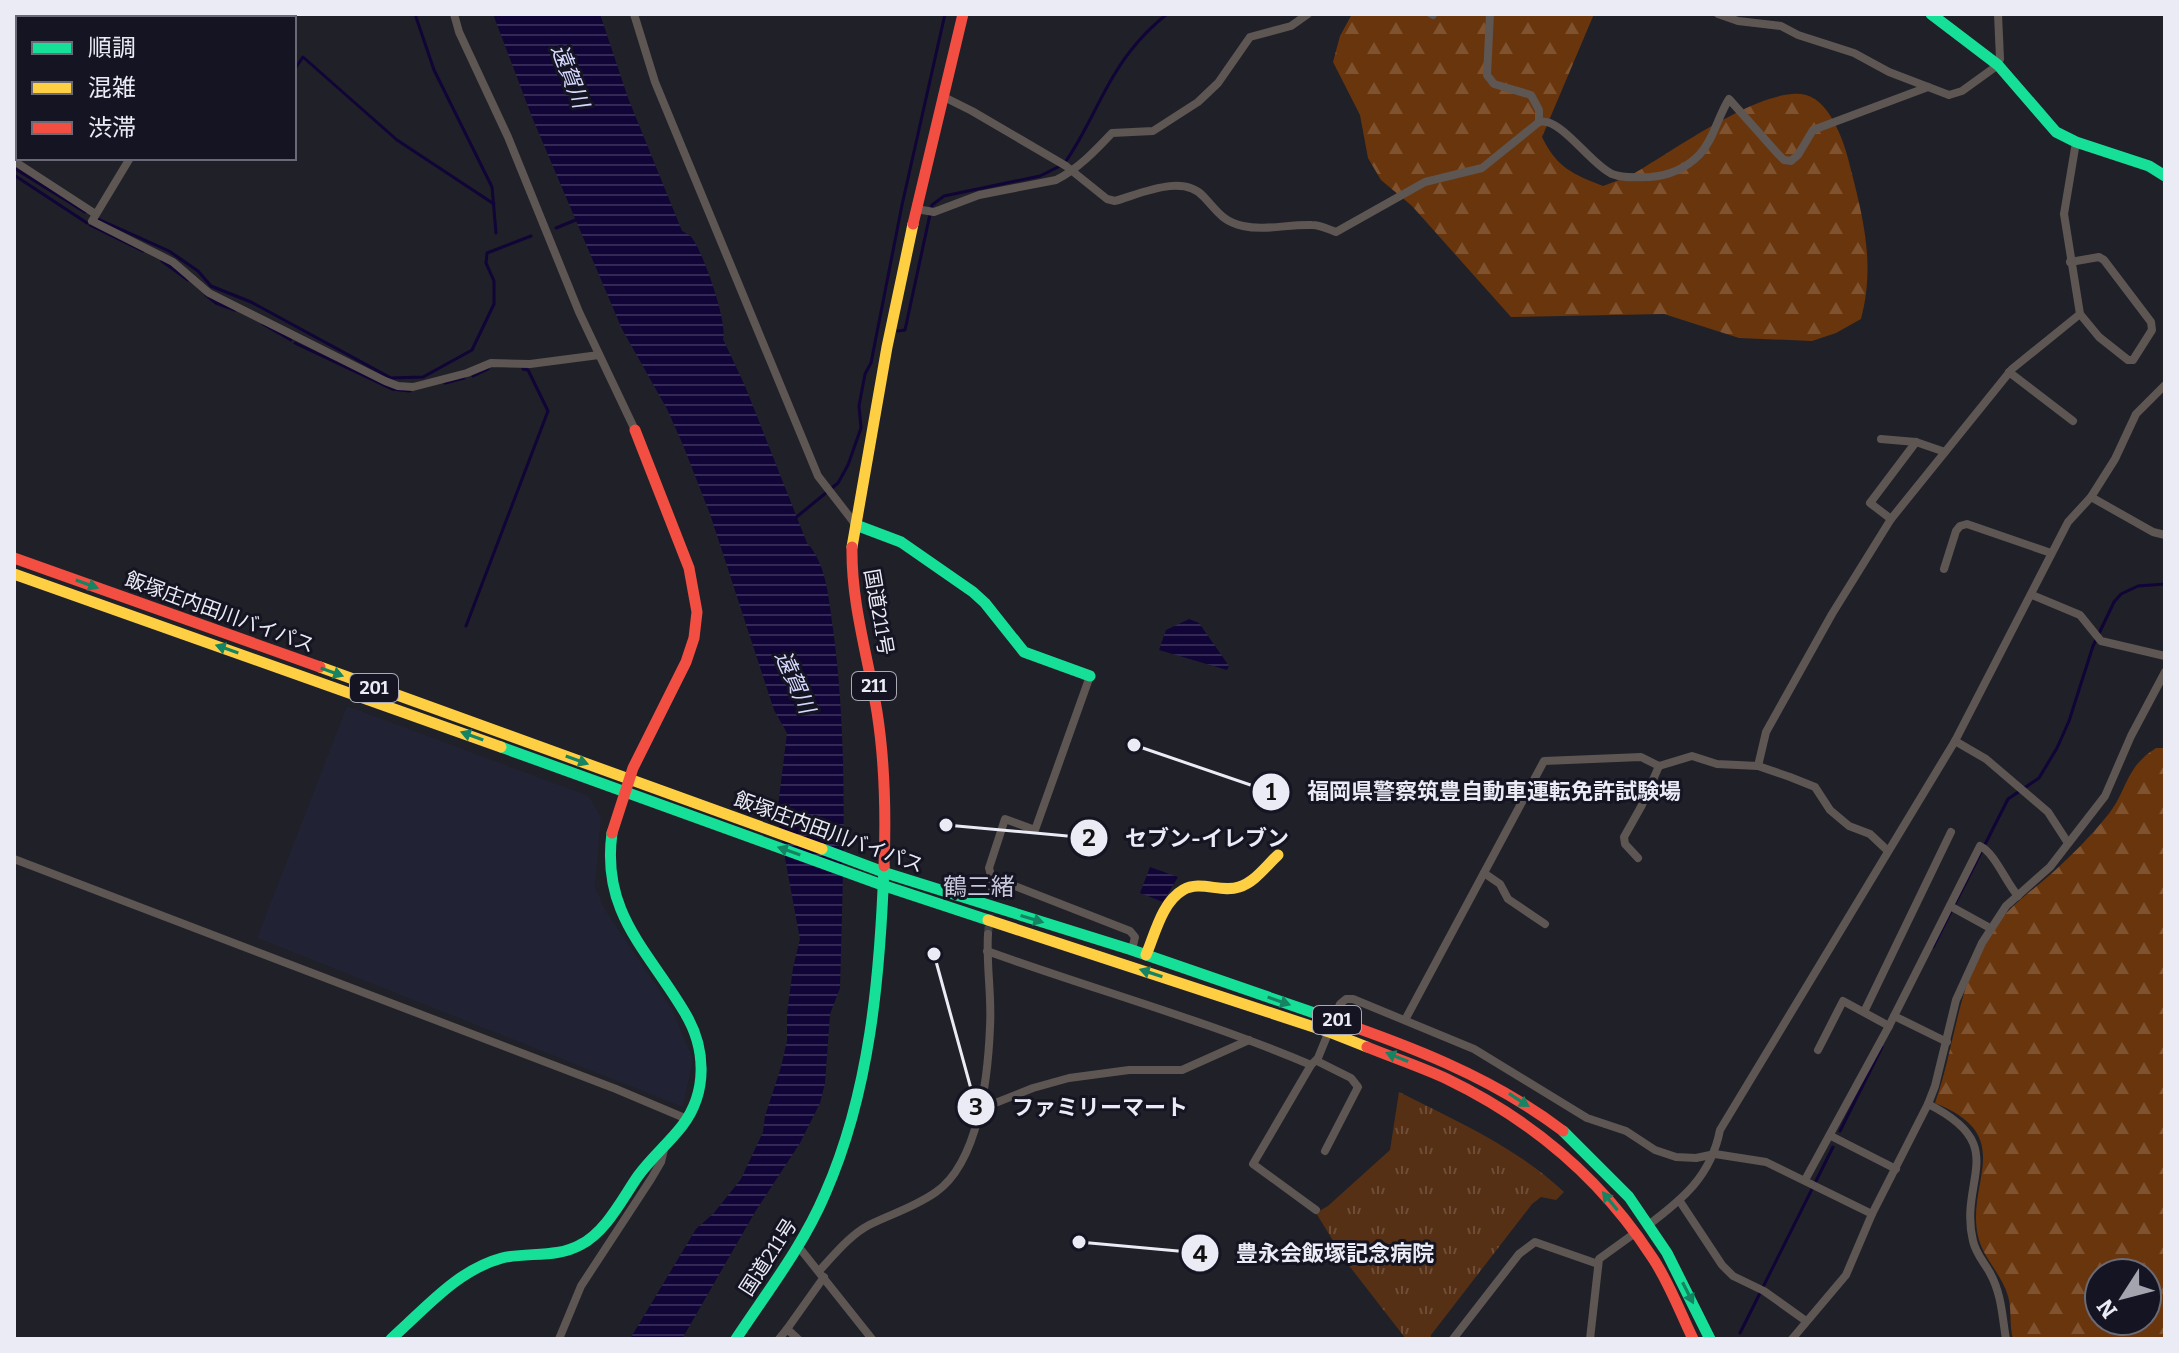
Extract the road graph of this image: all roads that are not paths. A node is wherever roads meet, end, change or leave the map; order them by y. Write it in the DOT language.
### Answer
graph roads {
  1 [pos="452,14"];
  2 [pos="634,14"];
  3 [pos="963,14"];
  4 [pos="1308,14"];
  5 [pos="1491,14"];
  6 [pos="1718,14"];
  7 [pos="1931,14"];
  8 [pos="1998,14"];
  9 [pos="1998,65"];
  10 [pos="1928,87"];
  11 [pos="941,96"];
  12 [pos="1539,122"];
  13 [pos="2076,142"];
  14 [pos="129,160"];
  15 [pos="14,161"];
  16 [pos="1066,166"];
  17 [pos="2165,176"];
  18 [pos="925,210"];
  19 [pos="94,213"];
  20 [pos="2070,262"];
  21 [pos="2080,314"];
  22 [pos="599,355"];
  23 [pos="2009,372"];
  24 [pos="2165,385"];
  25 [pos="2073,421"];
  26 [pos="635,430"];
  27 [pos="1881,439"];
  28 [pos="1916,442"];
  29 [pos="1945,452"];
  30 [pos="2091,497"];
  31 [pos="1891,519"];
  32 [pos="856,525"];
  33 [pos="2165,535"];
  34 [pos="2051,553"];
  35 [pos="17,559"];
  36 [pos="1944,569"];
  37 [pos="14,574"];
  38 [pos="2032,595"];
  39 [pos="2165,656"];
  40 [pos="2165,672"];
  41 [pos="1090,676"];
  42 [pos="1955,741"];
  43 [pos="1659,766"];
  44 [pos="1758,766"];
  45 [pos="630,780"];
  46 [pos="625,793"];
  47 [pos="1951,832"];
  48 [pos="2068,843"];
  49 [pos="1888,851"];
  50 [pos="1278,855"];
  51 [pos="1638,858"];
  52 [pos="14,859"];
  53 [pos="850,865"];
  54 [pos="886,873"];
  55 [pos="1484,873"];
  56 [pos="885,886"];
  57 [pos="2018,896"];
  58 [pos="1953,908"];
  59 [pos="1545,924"];
  60 [pos="1990,928"];
  61 [pos="988,934"];
  62 [pos="1132,950"];
  63 [pos="987,951"];
  64 [pos="1146,955"];
  65 [pos="1864,1012"];
  66 [pos="1896,1017"];
  67 [pos="1333,1019"];
  68 [pos="1405,1020"];
  69 [pos="1889,1026"];
  70 [pos="1329,1032"];
  71 [pos="1249,1040"];
  72 [pos="1947,1042"];
  73 [pos="1818,1050"];
  74 [pos="1314,1063"];
  75 [pos="1928,1104"];
  76 [pos="980,1109"];
  77 [pos="687,1119"];
  78 [pos="1831,1136"];
  79 [pos="665,1144"];
  80 [pos="1325,1151"];
  81 [pos="1715,1154"];
  82 [pos="1896,1169"];
  83 [pos="1811,1183"];
  84 [pos="1679,1200"];
  85 [pos="1316,1210"];
  86 [pos="1872,1214"];
  87 [pos="1648,1225"];
  88 [pos="1635,1233"];
  89 [pos="798,1246"];
  90 [pos="1598,1264"];
  91 [pos="821,1274"];
  92 [pos="1806,1321"];
  93 [pos="787,1329"];
  94 [pos="391,1339"];
  95 [pos="559,1339"];
  96 [pos="736,1339"];
  97 [pos="779,1339"];
  98 [pos="798,1339"];
  99 [pos="872,1339"];
  100 [pos="1453,1339"];
  101 [pos="1590,1339"];
  102 [pos="1693,1339"];
  103 [pos="1710,1339"];
  104 [pos="1792,1339"];
  105 [pos="2006,1339"];
  1 -- 22 [label="street"];
  2 -- 32 [label="street"];
  3 -- 11 [label="main road, 国道211号 / 211"];
  4 -- 16 [label="street"];
  5 -- 12 [label="street"];
  6 -- 10 [label="street"];
  7 -- 9 [label="main road"];
  8 -- 9 [label="street"];
  9 -- 10 [label="street"];
  9 -- 13 [label="main road"];
  10 -- 12 [label="street"];
  11 -- 16 [label="street"];
  11 -- 18 [label="main road, 国道211号 / 211"];
  12 -- 16 [label="street"];
  13 -- 17 [label="main road"];
  13 -- 20 [label="street"];
  14 -- 19 [label="street"];
  15 -- 19 [label="street"];
  16 -- 18 [label="street"];
  18 -- 32 [label="main road, 国道211号 / 211"];
  19 -- 22 [label="street"];
  20 -- 21 [label="street"];
  20 -- 21 [label="street"];
  21 -- 23 [label="street"];
  22 -- 26 [label="street"];
  23 -- 25 [label="street"];
  23 -- 29 [label="street"];
  24 -- 30 [label="street"];
  26 -- 45 [label="main road"];
  27 -- 28 [label="street"];
  28 -- 29 [label="street"];
  28 -- 31 [label="street"];
  29 -- 31 [label="street"];
  30 -- 33 [label="street"];
  30 -- 34 [label="street"];
  31 -- 44 [label="street"];
  32 -- 41 [label="main road"];
  32 -- 54 [label="main road, 国道211号 / 211"];
  34 -- 36 [label="street"];
  34 -- 38 [label="street"];
  35 -- 45 [label="main road, 飯塚庄内田川バイパス / 201, one-way"];
  46 -- 37 [label="main road, 飯塚庄内田川バイパス / 201, one-way"];
  38 -- 39 [label="street"];
  38 -- 42 [label="street"];
  40 -- 48 [label="street"];
  41 -- 62 [label="street"];
  42 -- 48 [label="street"];
  42 -- 49 [label="street"];
  43 -- 44 [label="street"];
  43 -- 51 [label="street"];
  43 -- 55 [label="street"];
  44 -- 49 [label="street"];
  45 -- 46 [label="main road"];
  45 -- 53 [label="main road, 飯塚庄内田川バイパス / 201"];
  53 -- 46 [label="main road, 飯塚庄内田川バイパス / 201, one-way"];
  46 -- 77 [label="main road"];
  47 -- 65 [label="street"];
  48 -- 57 [label="street"];
  49 -- 81 [label="street"];
  50 -- 64 [label="main road"];
  52 -- 77 [label="street"];
  53 -- 54 [label="main road, 飯塚庄内田川バイパス / 201"];
  53 -- 56 [label="main road, 飯塚庄内田川バイパス / 201"];
  54 -- 56 [label="main road, 国道211号 / 211"];
  54 -- 62 [label="main road, 飯塚庄内田川バイパス / 201, one-way"];
  55 -- 59 [label="street"];
  55 -- 68 [label="street"];
  70 -- 56 [label="main road, 飯塚庄内田川バイパス / 201, one-way"];
  56 -- 89 [label="main road, 国道211号 / 211"];
  57 -- 58 [label="street"];
  57 -- 60 [label="street"];
  58 -- 60 [label="street"];
  58 -- 66 [label="street"];
  60 -- 72 [label="street"];
  61 -- 63 [label="street"];
  62 -- 64 [label="main road, 飯塚庄内田川バイパス / 201"];
  63 -- 71 [label="street"];
  63 -- 76 [label="street"];
  64 -- 67 [label="main road, 飯塚庄内田川バイパス / 201, one-way"];
  65 -- 69 [label="street"];
  65 -- 73 [label="street"];
  66 -- 69 [label="street"];
  66 -- 72 [label="street"];
  67 -- 68 [label="street"];
  67 -- 70 [label="street"];
  67 -- 87 [label="main road, 飯塚庄内田川バイパス / 201, one-way"];
  68 -- 81 [label="street"];
  69 -- 78 [label="street"];
  70 -- 74 [label="street"];
  88 -- 70 [label="main road, 飯塚庄内田川バイパス / 201, one-way"];
  71 -- 74 [label="street"];
  71 -- 76 [label="street"];
  72 -- 75 [label="street"];
  74 -- 80 [label="street"];
  74 -- 85 [label="street"];
  75 -- 82 [label="street"];
  75 -- 105 [label="street"];
  76 -- 91 [label="street"];
  77 -- 79 [label="main road"];
  78 -- 82 [label="street"];
  78 -- 83 [label="street"];
  79 -- 94 [label="main road"];
  79 -- 95 [label="street"];
  81 -- 83 [label="street"];
  81 -- 84 [label="street"];
  82 -- 86 [label="street"];
  83 -- 86 [label="street"];
  84 -- 87 [label="street"];
  84 -- 92 [label="street"];
  86 -- 92 [label="street"];
  87 -- 88 [label="street"];
  87 -- 103 [label="main road, 飯塚庄内田川バイパス / 201, one-way"];
  88 -- 90 [label="street"];
  88 -- 102 [label="main road, 飯塚庄内田川バイパス / 201"];
  89 -- 91 [label="street"];
  89 -- 96 [label="main road, 国道211号 / 211"];
  90 -- 100 [label="street"];
  90 -- 101 [label="street"];
  91 -- 93 [label="street"];
  91 -- 99 [label="street"];
  92 -- 104 [label="street"];
  93 -- 97 [label="street"];
  93 -- 98 [label="street"];
}
